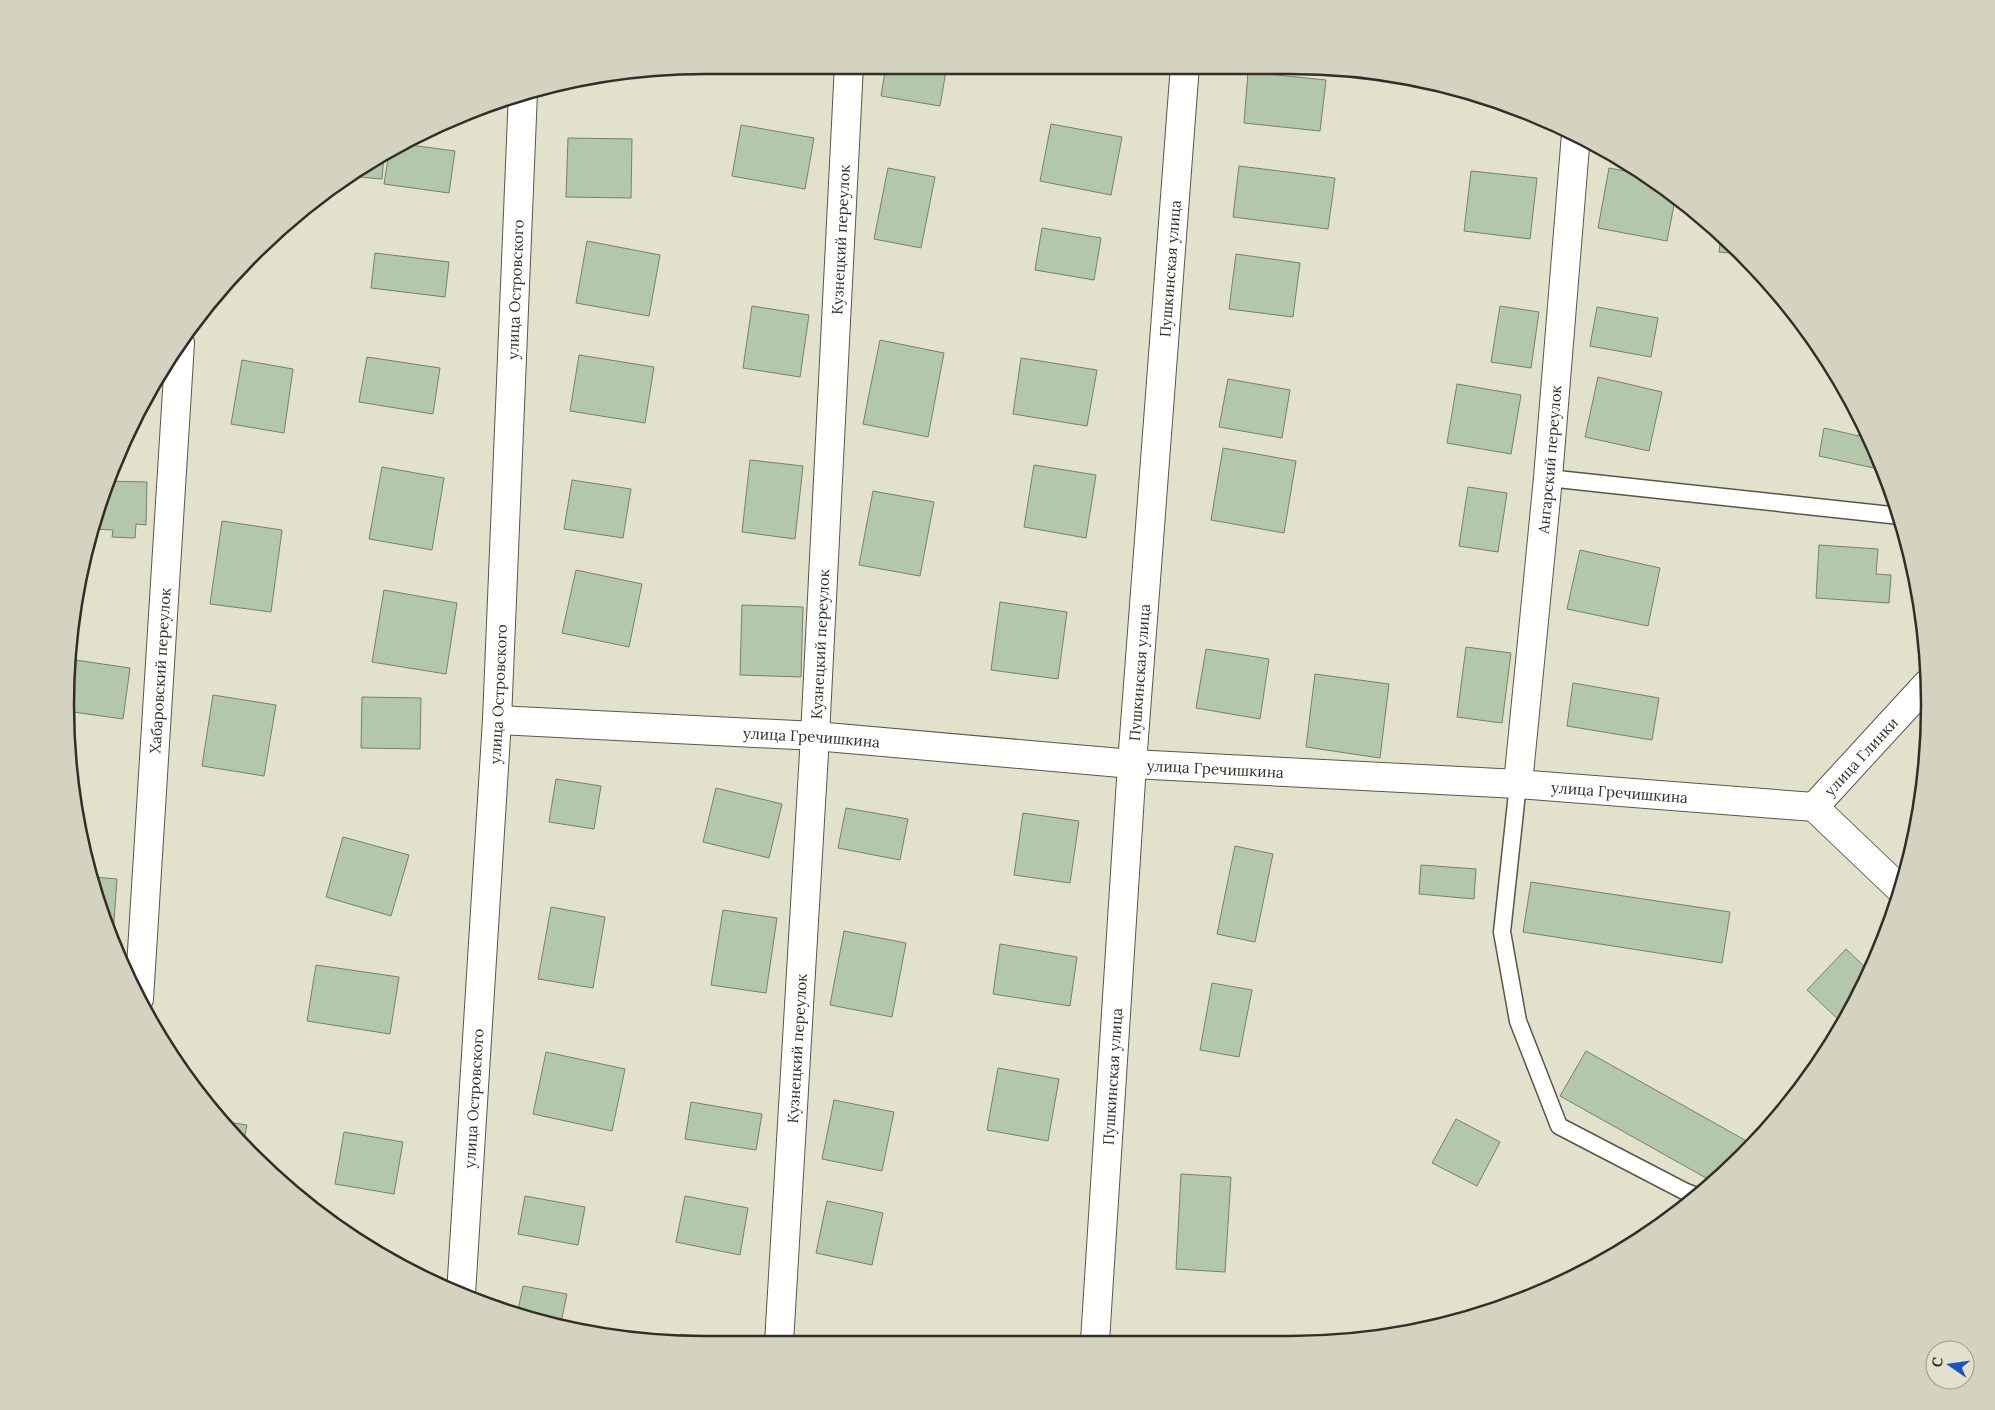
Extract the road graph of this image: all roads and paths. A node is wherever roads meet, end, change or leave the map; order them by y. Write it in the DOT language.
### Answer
graph roads {
  1 [pos="849,74"];
  2 [pos="1184,74"];
  3 [pos="523,101"];
  4 [pos="1575,142"];
  5 [pos="179,355"];
  6 [pos="1548,478"];
  7 [pos="1892,515"];
  8 [pos="1921,691"];
  9 [pos="497,720"];
  10 [pos="815,736"];
  11 [pos="1132,764"];
  12 [pos="1518,784"];
  13 [pos="1814,807"];
  14 [pos="1895,884"];
  15 [pos="140,986"];
  16 [pos="1690,1193"];
  17 [pos="461,1287"];
  18 [pos="779,1336"];
  19 [pos="1095,1336"];
  1 -- 10 [label="street, Кузнецкий переулок"];
  2 -- 11 [label="street, Пушкинская улица"];
  3 -- 9 [label="street, улица Островского"];
  4 -- 6 [label="street, Ангарский переулок"];
  5 -- 15 [label="street, Хабаровский переулок"];
  6 -- 7 [label="lane"];
  6 -- 12 [label="street, Ангарский переулок"];
  8 -- 13 [label="street, улица Глинки"];
  9 -- 10 [label="street, улица Гречишкина"];
  9 -- 17 [label="street, улица Островского"];
  10 -- 11 [label="street, улица Гречишкина"];
  10 -- 18 [label="street, Кузнецкий переулок"];
  11 -- 12 [label="street, улица Гречишкина"];
  11 -- 19 [label="street, Пушкинская улица"];
  12 -- 13 [label="street, улица Гречишкина"];
  12 -- 16 [label="lane"];
  13 -- 14 [label="street"];
}
